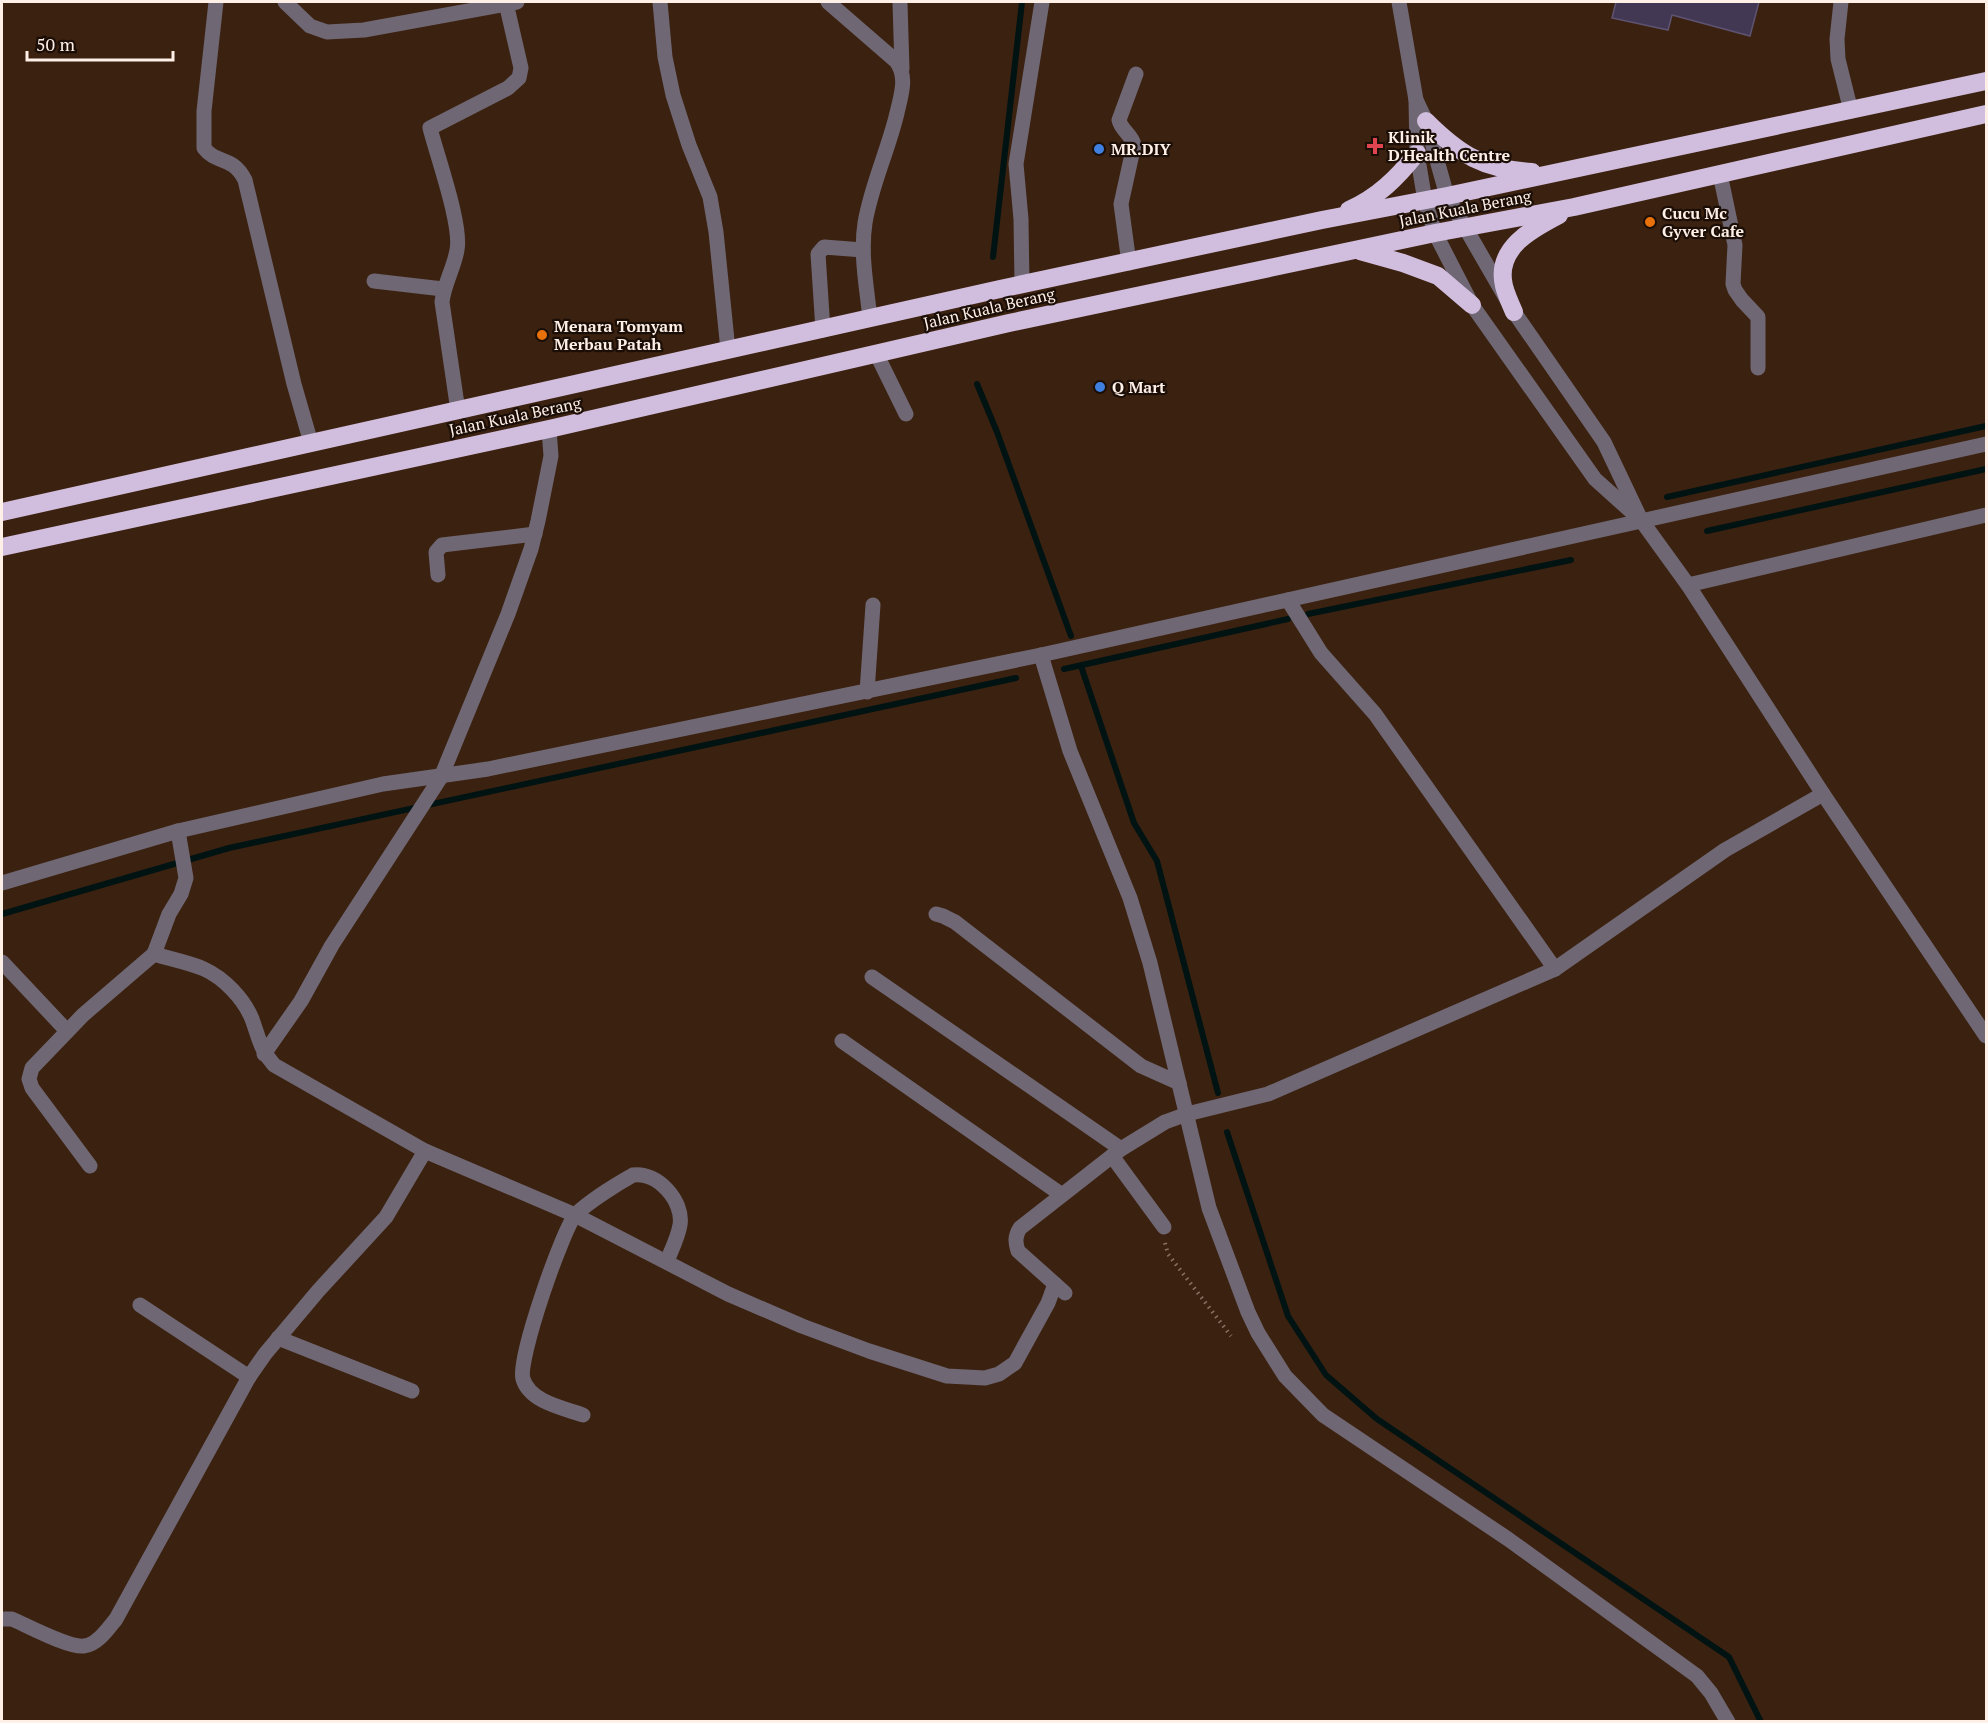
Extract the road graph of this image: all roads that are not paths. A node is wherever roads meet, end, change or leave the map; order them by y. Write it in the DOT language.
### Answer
graph roads {
  1 [pos="216,2"];
  2 [pos="285,2"];
  3 [pos="512,2"];
  4 [pos="660,2"];
  5 [pos="828,2"];
  6 [pos="1042,2"];
  7 [pos="1399,2"];
  8 [pos="1841,2"];
  9 [pos="900,3"];
  10 [pos="902,69"];
  11 [pos="1136,74"];
  12 [pos="1986,81"];
  13 [pos="1416,100"];
  14 [pos="1851,111"];
  15 [pos="1986,114"];
  16 [pos="1426,121"];
  17 [pos="1417,153"];
  18 [pos="1551,174"];
  19 [pos="1720,174"];
  20 [pos="1447,196"];
  21 [pos="1425,201"];
  22 [pos="1574,207"];
  23 [pos="1322,220"];
  24 [pos="1464,228"];
  25 [pos="1435,233"];
  26 [pos="863,250"];
  27 [pos="1354,250"];
  28 [pos="1129,263"];
  29 [pos="374,281"];
  30 [pos="1022,285"];
  31 [pos="443,289"];
  32 [pos="1472,305"];
  33 [pos="1514,312"];
  34 [pos="870,319"];
  35 [pos="823,330"];
  36 [pos="728,350"];
  37 [pos="876,353"];
  38 [pos="1758,368"];
  39 [pos="458,411"];
  40 [pos="906,414"];
  41 [pos="549,429"];
  42 [pos="311,443"];
  43 [pos="1986,444"];
  44 [pos="2,512"];
  45 [pos="1986,515"];
  46 [pos="1641,520"];
  47 [pos="535,534"];
  48 [pos="3,546"];
  49 [pos="438,576"];
  50 [pos="1688,585"];
  51 [pos="1288,600"];
  52 [pos="873,605"];
  53 [pos="1041,655"];
  54 [pos="867,692"];
  55 [pos="438,782"];
  56 [pos="1823,794"];
  57 [pos="179,837"];
  58 [pos="2,883"];
  59 [pos="936,914"];
  60 [pos="154,954"];
  61 [pos="2,962"];
  62 [pos="1555,969"];
  63 [pos="872,977"];
  64 [pos="67,1031"];
  65 [pos="1986,1036"];
  66 [pos="842,1041"];
  67 [pos="264,1054"];
  68 [pos="1179,1083"];
  69 [pos="1187,1114"];
  70 [pos="425,1151"];
  71 [pos="1117,1153"];
  72 [pos="90,1166"];
  73 [pos="1062,1195"];
  74 [pos="575,1215"];
  75 [pos="1164,1227"];
  76 [pos="667,1261"];
  77 [pos="140,1305"];
  78 [pos="278,1338"];
  79 [pos="249,1377"];
  80 [pos="412,1391"];
  81 [pos="584,1415"];
  82 [pos="2,1619"];
  83 [pos="1728,1722"];
  1 -- 42 [label="street"];
  2 -- 3 [label="street"];
  3 -- 31 [label="street"];
  4 -- 36 [label="street"];
  5 -- 10 [label="street"];
  6 -- 30 [label="street"];
  7 -- 13 [label="street"];
  8 -- 14 [label="street"];
  9 -- 10 [label="street"];
  10 -- 26 [label="street"];
  11 -- 28 [label="street"];
  12 -- 14 [label="highway, Jalan Kuala Berang"];
  13 -- 16 [label="street"];
  13 -- 17 [label="street"];
  14 -- 18 [label="highway, Jalan Kuala Berang"];
  15 -- 19 [label="highway, Jalan Kuala Berang"];
  16 -- 18 [label="highway"];
  16 -- 20 [label="street"];
  17 -- 21 [label="street"];
  17 -- 23 [label="highway"];
  18 -- 20 [label="highway, Jalan Kuala Berang"];
  19 -- 22 [label="highway, Jalan Kuala Berang"];
  19 -- 38 [label="street"];
  20 -- 21 [label="highway, Jalan Kuala Berang"];
  20 -- 24 [label="street"];
  21 -- 23 [label="highway, Jalan Kuala Berang"];
  21 -- 25 [label="street"];
  22 -- 24 [label="highway, Jalan Kuala Berang"];
  22 -- 33 [label="highway"];
  23 -- 28 [label="highway, Jalan Kuala Berang"];
  24 -- 25 [label="highway, Jalan Kuala Berang"];
  24 -- 33 [label="street"];
  25 -- 27 [label="highway, Jalan Kuala Berang"];
  25 -- 32 [label="street"];
  26 -- 34 [label="street"];
  26 -- 35 [label="street"];
  27 -- 32 [label="highway"];
  27 -- 37 [label="highway, Jalan Kuala Berang"];
  28 -- 30 [label="highway, Jalan Kuala Berang"];
  29 -- 31 [label="street"];
  30 -- 34 [label="highway, Jalan Kuala Berang"];
  31 -- 39 [label="street"];
  32 -- 46 [label="street"];
  33 -- 46 [label="street"];
  34 -- 35 [label="highway, Jalan Kuala Berang"];
  35 -- 36 [label="highway, Jalan Kuala Berang"];
  36 -- 39 [label="highway, Jalan Kuala Berang"];
  37 -- 40 [label="street"];
  37 -- 41 [label="highway, Jalan Kuala Berang"];
  39 -- 42 [label="highway, Jalan Kuala Berang"];
  41 -- 47 [label="street"];
  41 -- 48 [label="highway, Jalan Kuala Berang"];
  42 -- 44 [label="highway, Jalan Kuala Berang"];
  43 -- 46 [label="street"];
  45 -- 50 [label="street"];
  46 -- 50 [label="street"];
  46 -- 51 [label="street"];
  47 -- 49 [label="street"];
  47 -- 55 [label="street"];
  50 -- 56 [label="street"];
  51 -- 53 [label="street"];
  51 -- 62 [label="street"];
  52 -- 54 [label="street"];
  53 -- 54 [label="street"];
  53 -- 68 [label="street"];
  54 -- 55 [label="street"];
  55 -- 57 [label="street"];
  55 -- 67 [label="street"];
  56 -- 62 [label="street"];
  56 -- 65 [label="street"];
  57 -- 58 [label="street"];
  57 -- 60 [label="street"];
  59 -- 68 [label="street"];
  60 -- 64 [label="street"];
  60 -- 67 [label="street"];
  61 -- 64 [label="street"];
  62 -- 69 [label="street"];
  63 -- 71 [label="street"];
  64 -- 72 [label="street"];
  66 -- 73 [label="street"];
  67 -- 70 [label="street"];
  68 -- 69 [label="street"];
  69 -- 71 [label="street"];
  69 -- 83 [label="street"];
  70 -- 74 [label="street"];
  70 -- 78 [label="street"];
  71 -- 73 [label="street"];
  71 -- 75 [label="street"];
  73 -- 76 [label="street"];
  74 -- 76 [label="street"];
  74 -- 76 [label="street"];
  74 -- 81 [label="street"];
  77 -- 79 [label="street"];
  78 -- 79 [label="street"];
  78 -- 80 [label="street"];
  79 -- 82 [label="street"];
}
